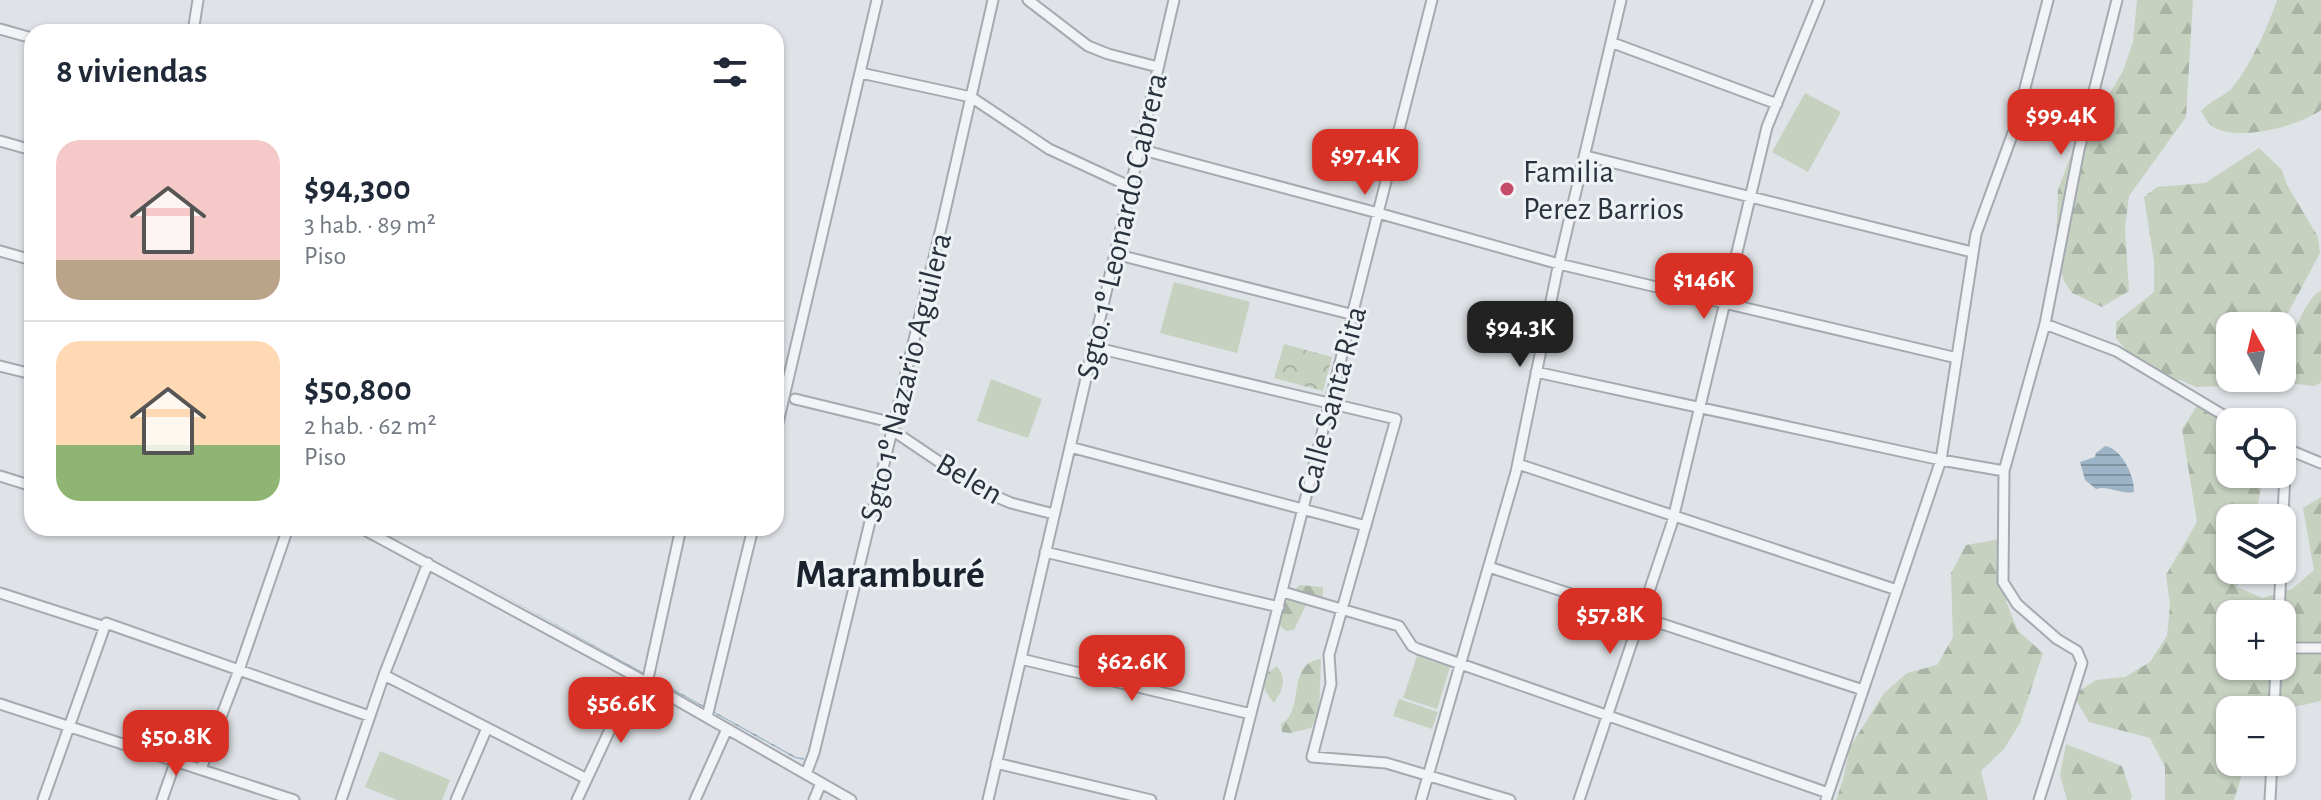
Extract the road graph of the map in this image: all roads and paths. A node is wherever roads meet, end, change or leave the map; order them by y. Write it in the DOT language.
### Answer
graph roads {
  1 [pos="198,0"];
  2 [pos="877,0"];
  3 [pos="993,0"];
  4 [pos="1028,0"];
  5 [pos="1174,0"];
  6 [pos="1432,0"];
  7 [pos="1621,0"];
  8 [pos="1819,0"];
  9 [pos="2048,0"];
  10 [pos="2117,0"];
  11 [pos="194,24"];
  12 [pos="0,29"];
  13 [pos="24,36"];
  14 [pos="1613,43"];
  15 [pos="1158,67"];
  16 [pos="861,73"];
  17 [pos="971,97"];
  18 [pos="1777,104"];
  19 [pos="0,141"];
  20 [pos="24,148"];
  21 [pos="1139,149"];
  22 [pos="1586,156"];
  23 [pos="1131,187"];
  24 [pos="1751,196"];
  25 [pos="1378,213"];
  26 [pos="0,251"];
  27 [pos="1972,252"];
  28 [pos="1115,254"];
  29 [pos="24,258"];
  30 [pos="1559,264"];
  31 [pos="1725,303"];
  32 [pos="1354,315"];
  33 [pos="2045,324"];
  34 [pos="1093,347"];
  35 [pos="1957,358"];
  36 [pos="0,366"];
  37 [pos="24,372"];
  38 [pos="1536,372"];
  39 [pos="784,397"];
  40 [pos="795,399"];
  41 [pos="1330,403"];
  42 [pos="1700,407"];
  43 [pos="2216,411"];
  44 [pos="893,426"];
  45 [pos="1069,450"];
  46 [pos="2296,453"];
  47 [pos="1941,460"];
  48 [pos="2321,463"];
  49 [pos="1518,464"];
  50 [pos="2004,471"];
  51 [pos="0,476"];
  52 [pos="24,484"];
  53 [pos="1303,509"];
  54 [pos="1054,514"];
  55 [pos="1674,516"];
  56 [pos="1366,526"];
  57 [pos="285,536"];
  58 [pos="376,536"];
  59 [pos="679,536"];
  60 [pos="751,536"];
  61 [pos="1045,552"];
  62 [pos="428,563"];
  63 [pos="1489,567"];
  64 [pos="1897,590"];
  65 [pos="1283,592"];
  66 [pos="0,593"];
  67 [pos="1279,607"];
  68 [pos="1343,609"];
  69 [pos="1640,617"];
  70 [pos="105,627"];
  71 [pos="2296,648"];
  72 [pos="2321,648"];
  73 [pos="1021,659"];
  74 [pos="1460,664"];
  75 [pos="239,670"];
  76 [pos="384,675"];
  77 [pos="635,676"];
  78 [pos="647,683"];
  79 [pos="1863,690"];
  80 [pos="0,704"];
  81 [pos="1251,714"];
  82 [pos="1608,715"];
  83 [pos="369,716"];
  84 [pos="707,717"];
  85 [pos="68,726"];
  86 [pos="487,728"];
  87 [pos="727,729"];
  88 [pos="176,760"];
  89 [pos="996,763"];
  90 [pos="201,769"];
  91 [pos="806,774"];
  92 [pos="1428,774"];
  93 [pos="2271,776"];
  94 [pos="587,779"];
  95 [pos="821,783"];
  96 [pos="272,796"];
  97 [pos="1827,796"];
  98 [pos="43,800"];
  99 [pos="162,800"];
  100 [pos="294,800"];
  101 [pos="341,800"];
  102 [pos="456,800"];
  103 [pos="577,800"];
  104 [pos="695,800"];
  105 [pos="814,800"];
  106 [pos="851,800"];
  107 [pos="988,800"];
  108 [pos="1151,800"];
  109 [pos="1229,800"];
  110 [pos="1421,800"];
  111 [pos="1510,800"];
  112 [pos="1579,800"];
  113 [pos="2039,800"];
  114 [pos="2270,800"];
  1 -- 11 [label="street"];
  2 -- 16 [label="street"];
  3 -- 17 [label="street, Sgto 1º Nazario Aguilera"];
  4 -- 15 [label="street"];
  5 -- 15 [label="street, Sgto. 1º Leonardo Cabrera"];
  6 -- 25 [label="street, Calle Santa Rita"];
  7 -- 14 [label="street"];
  8 -- 18 [label="street"];
  9 -- 27 [label="street"];
  10 -- 33 [label="street"];
  12 -- 13 [label="street"];
  14 -- 18 [label="street"];
  14 -- 22 [label="street"];
  15 -- 21 [label="street, Sgto. 1º Leonardo Cabrera"];
  16 -- 17 [label="street"];
  16 -- 39 [label="street"];
  17 -- 23 [label="street"];
  17 -- 44 [label="street, Sgto 1º Nazario Aguilera"];
  18 -- 24 [label="street"];
  19 -- 20 [label="street"];
  21 -- 23 [label="street, Sgto. 1º Leonardo Cabrera"];
  21 -- 25 [label="street"];
  22 -- 24 [label="street"];
  22 -- 30 [label="street"];
  23 -- 28 [label="street, Sgto. 1º Leonardo Cabrera"];
  24 -- 27 [label="street"];
  24 -- 31 [label="street"];
  25 -- 30 [label="street"];
  25 -- 32 [label="street, Calle Santa Rita"];
  26 -- 29 [label="street"];
  27 -- 35 [label="street"];
  28 -- 32 [label="street"];
  28 -- 34 [label="street, Sgto. 1º Leonardo Cabrera"];
  30 -- 31 [label="street"];
  30 -- 38 [label="street"];
  31 -- 35 [label="street"];
  31 -- 42 [label="street"];
  32 -- 41 [label="street, Calle Santa Rita"];
  33 -- 43 [label="street"];
  33 -- 50 [label="street"];
  34 -- 41 [label="street"];
  34 -- 45 [label="street, Sgto. 1º Leonardo Cabrera"];
  35 -- 47 [label="street"];
  36 -- 37 [label="street"];
  38 -- 42 [label="street"];
  38 -- 49 [label="street"];
  40 -- 44 [label="street"];
  41 -- 53 [label="street, Calle Santa Rita"];
  41 -- 56 [label="street"];
  42 -- 47 [label="street"];
  42 -- 55 [label="street"];
  44 -- 54 [label="street, Belen"];
  44 -- 91 [label="street, Sgto 1º Nazario Aguilera"];
  45 -- 53 [label="street"];
  45 -- 54 [label="street, Sgto. 1º Leonardo Cabrera"];
  46 -- 48 [label="street"];
  47 -- 50 [label="street"];
  47 -- 64 [label="street"];
  49 -- 55 [label="street"];
  49 -- 63 [label="street"];
  50 -- 113 [label="street"];
  51 -- 52 [label="street"];
  53 -- 56 [label="street"];
  53 -- 65 [label="street, Calle Santa Rita"];
  54 -- 61 [label="street, Sgto. 1º Leonardo Cabrera"];
  55 -- 64 [label="street"];
  55 -- 69 [label="street"];
  56 -- 68 [label="street"];
  57 -- 75 [label="street"];
  58 -- 62 [label="street"];
  59 -- 78 [label="street"];
  60 -- 84 [label="street"];
  61 -- 67 [label="street"];
  61 -- 73 [label="street, Sgto. 1º Leonardo Cabrera"];
  62 -- 76 [label="street"];
  62 -- 77 [label="street"];
  63 -- 69 [label="street"];
  63 -- 74 [label="street"];
  64 -- 79 [label="street"];
  65 -- 67 [label="street, Calle Santa Rita"];
  65 -- 68 [label="street"];
  66 -- 70 [label="street"];
  67 -- 81 [label="street, Calle Santa Rita"];
  68 -- 74 [label="street"];
  68 -- 92 [label="street"];
  69 -- 79 [label="street"];
  69 -- 82 [label="street"];
  70 -- 75 [label="street"];
  70 -- 85 [label="street"];
  71 -- 72 [label="street"];
  73 -- 81 [label="street"];
  73 -- 89 [label="street, Sgto. 1º Leonardo Cabrera"];
  74 -- 82 [label="street"];
  74 -- 92 [label="street"];
  75 -- 83 [label="street"];
  75 -- 90 [label="street"];
  76 -- 83 [label="street"];
  76 -- 86 [label="street"];
  77 -- 78 [label="street"];
  77 -- 94 [label="street"];
  78 -- 84 [label="street"];
  79 -- 97 [label="street"];
  80 -- 85 [label="street"];
  81 -- 109 [label="street, Calle Santa Rita"];
  82 -- 97 [label="street"];
  82 -- 112 [label="street"];
  83 -- 101 [label="street"];
  84 -- 87 [label="street"];
  85 -- 88 [label="street"];
  85 -- 98 [label="street"];
  86 -- 94 [label="street"];
  86 -- 102 [label="street"];
  87 -- 91 [label="street"];
  87 -- 104 [label="street"];
  88 -- 90 [label="street"];
  88 -- 99 [label="street"];
  89 -- 107 [label="street, Sgto. 1º Leonardo Cabrera"];
  89 -- 108 [label="street"];
  90 -- 96 [label="street"];
  91 -- 95 [label="street"];
  92 -- 110 [label="street"];
  92 -- 111 [label="street"];
  93 -- 114 [label="street"];
  94 -- 103 [label="street"];
  95 -- 105 [label="street"];
  95 -- 106 [label="street"];
  96 -- 100 [label="street"];
}
